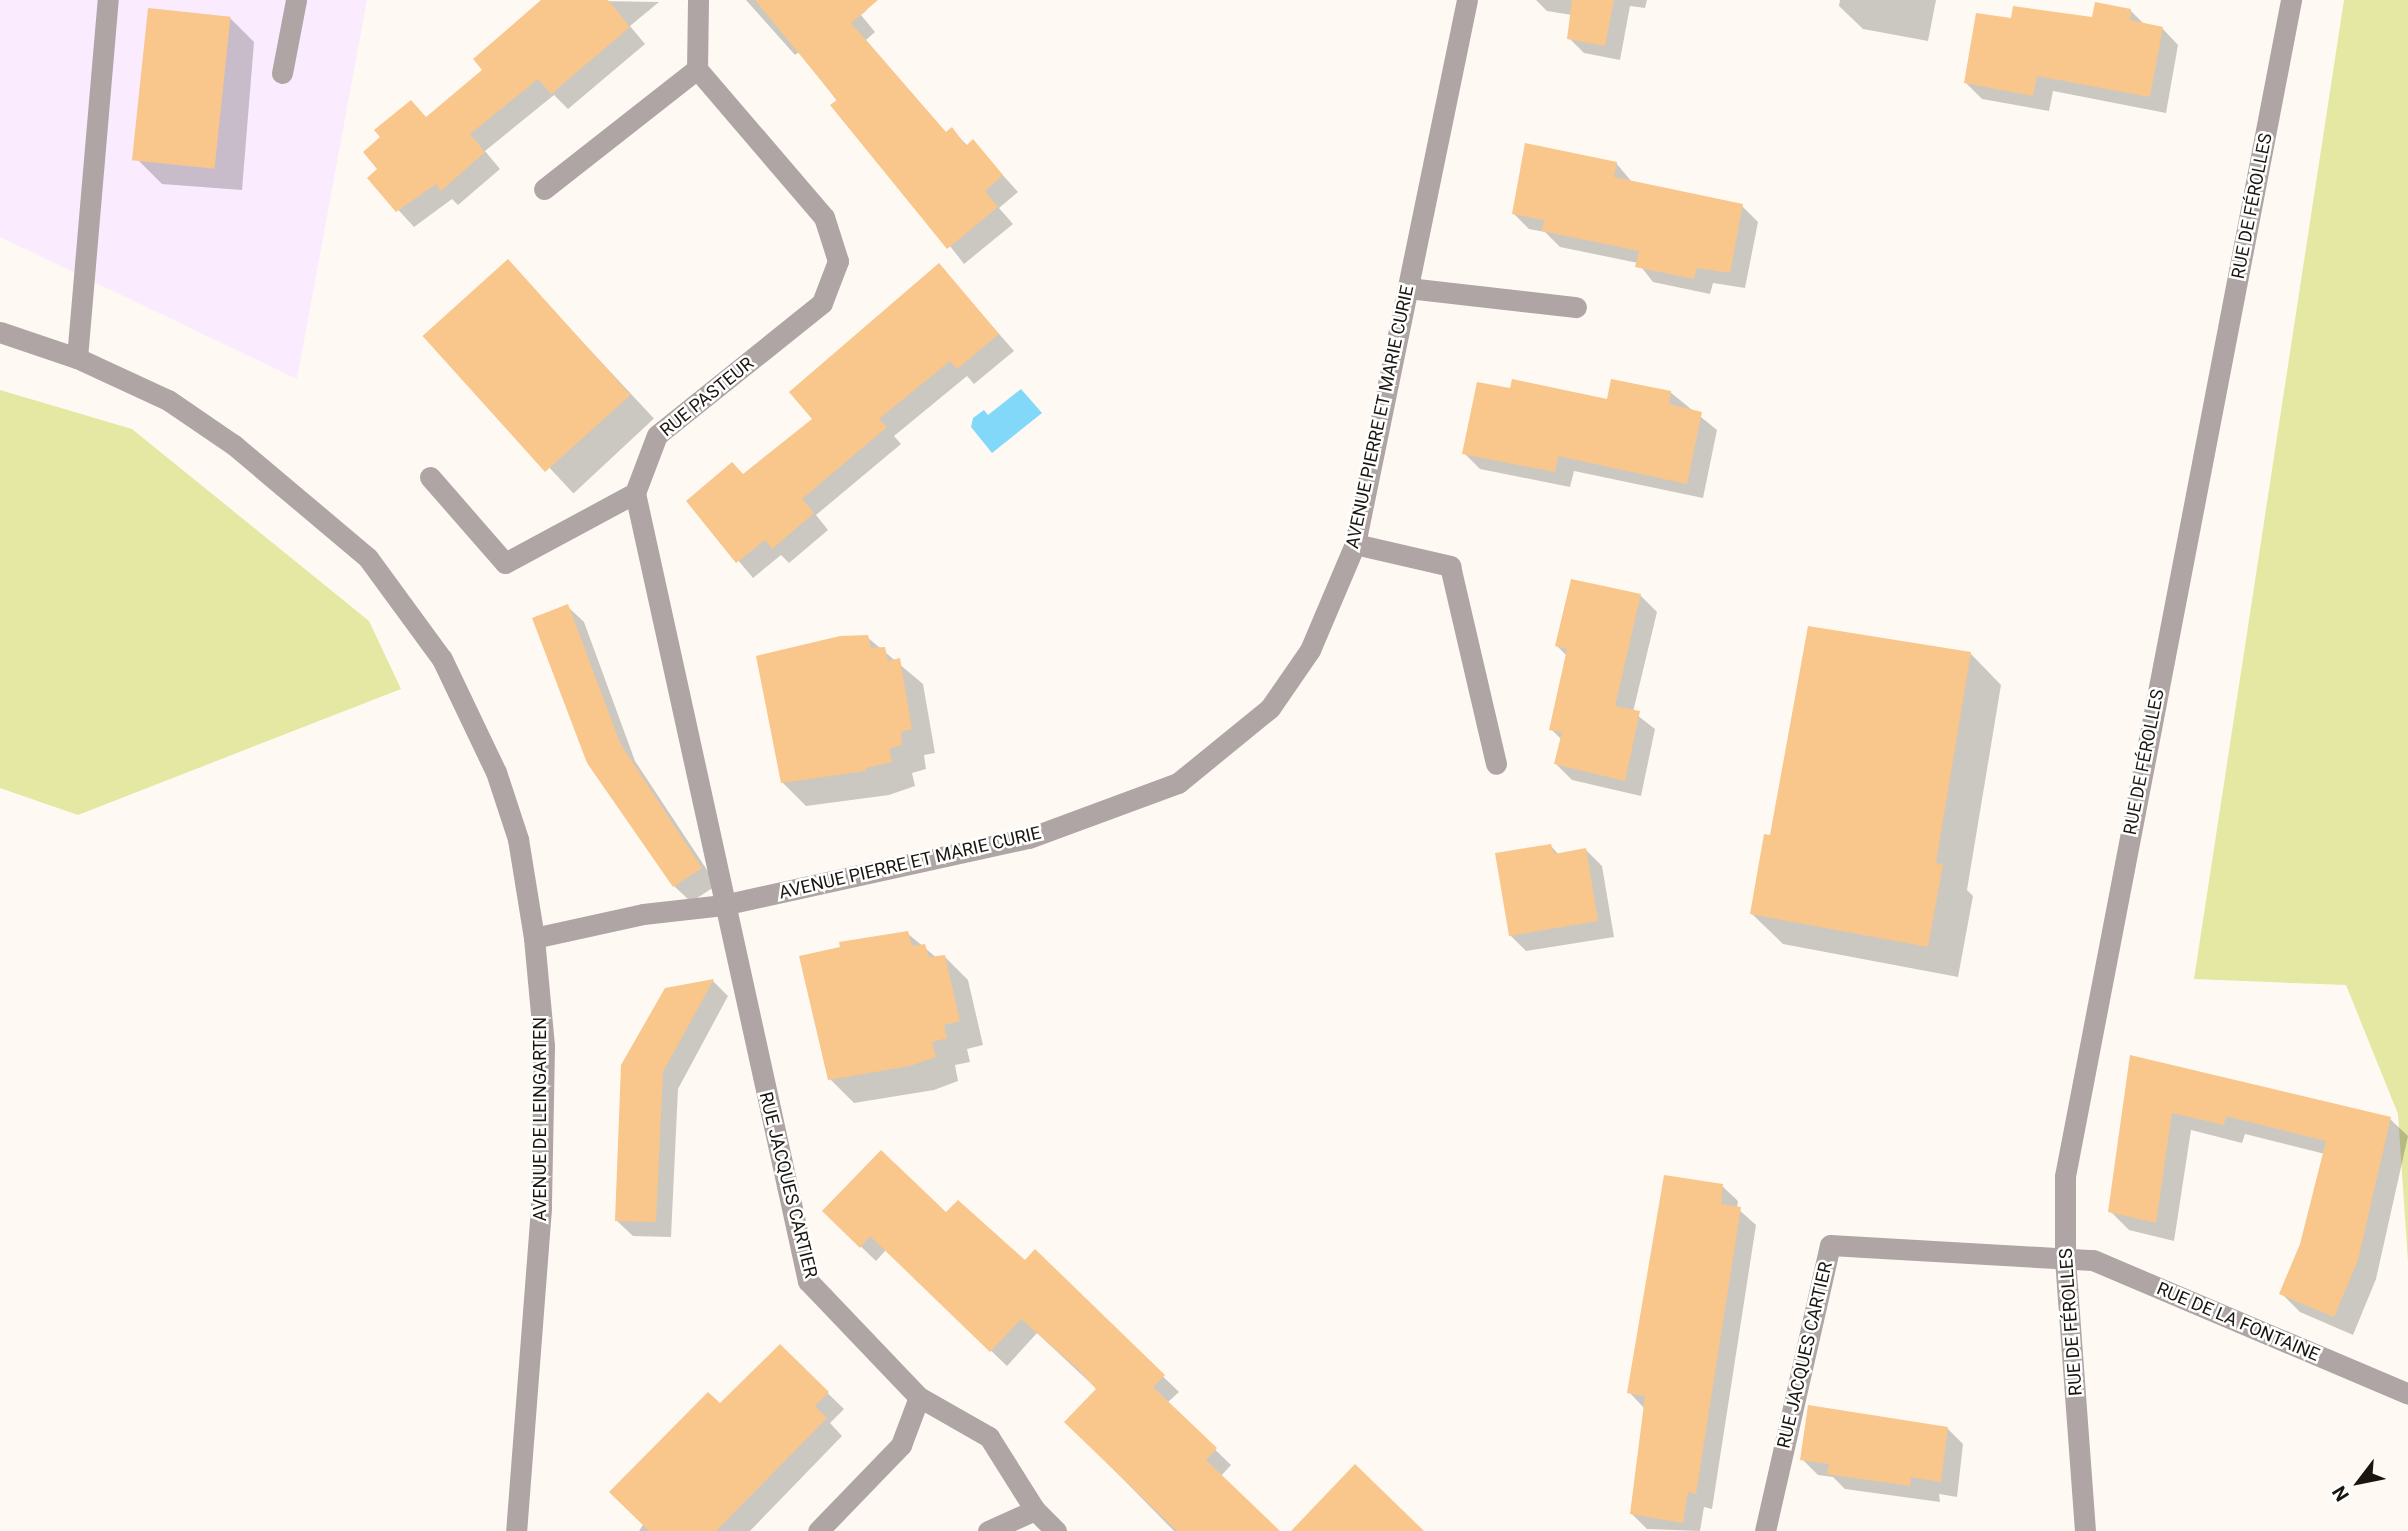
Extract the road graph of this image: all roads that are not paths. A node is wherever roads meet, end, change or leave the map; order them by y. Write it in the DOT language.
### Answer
graph roads {
  1 [pos="108,0"];
  2 [pos="296,0"];
  3 [pos="698,0"];
  4 [pos="1467,0"];
  5 [pos="2291,0"];
  6 [pos="697,69"];
  7 [pos="282,73"];
  8 [pos="544,189"];
  9 [pos="1408,288"];
  10 [pos="1576,307"];
  11 [pos="0,332"];
  12 [pos="77,358"];
  13 [pos="430,477"];
  14 [pos="635,493"];
  15 [pos="1355,544"];
  16 [pos="1496,764"];
  17 [pos="723,905"];
  18 [pos="534,938"];
  19 [pos="2066,1257"];
  20 [pos="2408,1394"];
  21 [pos="919,1397"];
  22 [pos="1035,1510"];
  23 [pos="516,1531"];
  24 [pos="818,1531"];
  25 [pos="988,1531"];
  26 [pos="1056,1531"];
  27 [pos="1765,1531"];
  28 [pos="2085,1531"];
  1 -- 12 [label="street"];
  2 -- 7 [label="street"];
  3 -- 6 [label="street"];
  4 -- 9 [label="street, AVENUE PIERRE ET MARIE CURIE"];
  5 -- 19 [label="street, RUE DE FÉROLLES"];
  6 -- 8 [label="street"];
  6 -- 14 [label="street, RUE PASTEUR"];
  9 -- 10 [label="street"];
  9 -- 15 [label="street, AVENUE PIERRE ET MARIE CURIE"];
  11 -- 12 [label="street, AVENUE DE LEINGARTEN"];
  12 -- 18 [label="street, AVENUE DE LEINGARTEN"];
  13 -- 14 [label="street"];
  14 -- 17 [label="street"];
  15 -- 16 [label="street"];
  15 -- 17 [label="street, AVENUE PIERRE ET MARIE CURIE"];
  17 -- 18 [label="street, AVENUE PIERRE ET MARIE CURIE"];
  17 -- 21 [label="street, RUE JACQUES CARTIER"];
  18 -- 23 [label="street, AVENUE DE LEINGARTEN"];
  19 -- 20 [label="street, RUE DE LA FONTAINE"];
  19 -- 27 [label="street, RUE JACQUES CARTIER"];
  19 -- 28 [label="street, RUE DE FÉROLLES"];
  21 -- 22 [label="street, RUE JACQUES CARTIER"];
  21 -- 24 [label="street"];
  22 -- 25 [label="street"];
  22 -- 26 [label="street, RUE JACQUES CARTIER"];
}
